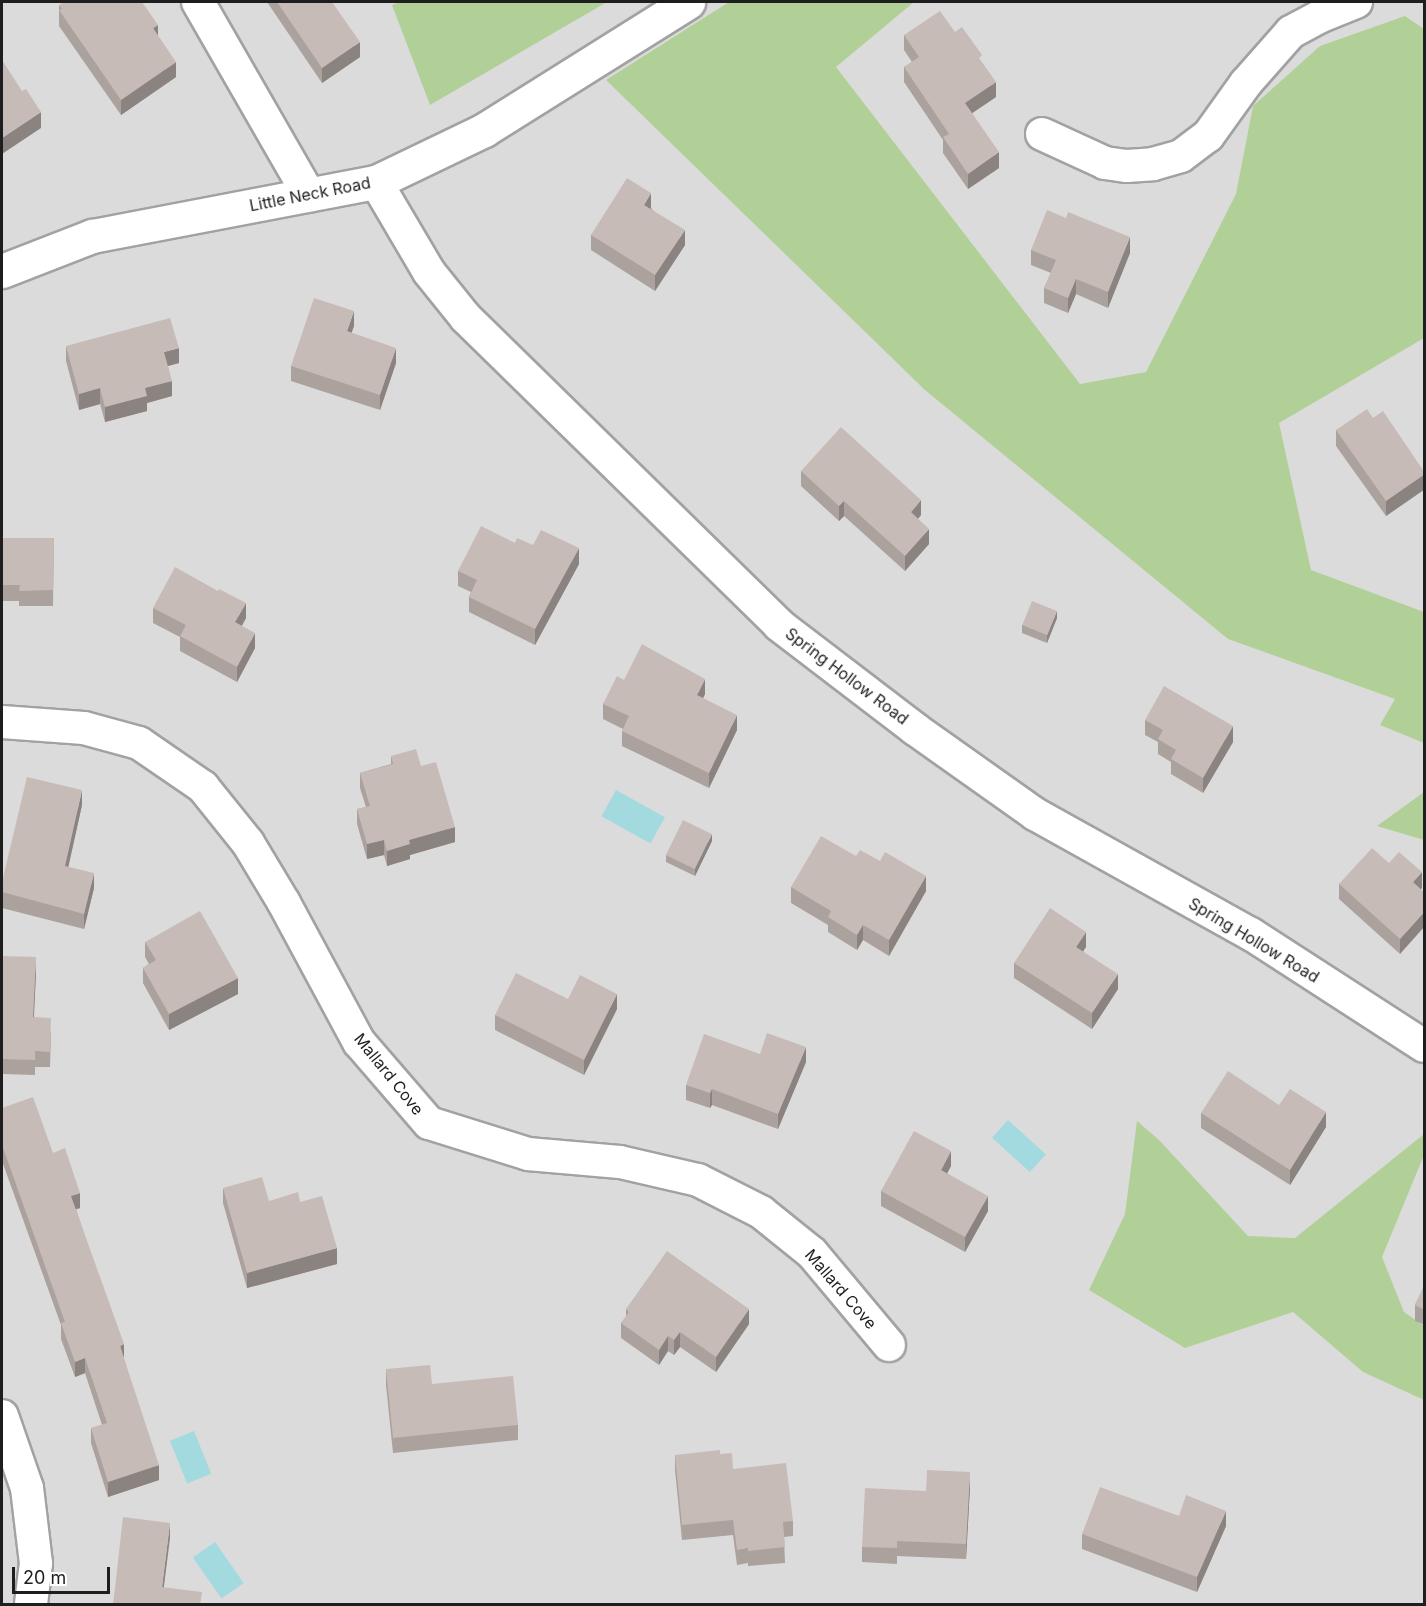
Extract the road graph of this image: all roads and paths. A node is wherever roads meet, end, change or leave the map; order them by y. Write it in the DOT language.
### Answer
graph roads {
  1 [pos="198,2"];
  2 [pos="688,2"];
  3 [pos="1356,2"];
  4 [pos="1042,134"];
  5 [pos="376,182"];
  6 [pos="309,195"];
  7 [pos="2,271"];
  8 [pos="2,722"];
  9 [pos="1425,1046"];
  10 [pos="890,1345"];
  11 [pos="2,1416"];
  12 [pos="31,1605"];
  1 -- 6 [label="street"];
  2 -- 5 [label="street, Little Neck Road"];
  3 -- 4 [label="street"];
  5 -- 6 [label="street, Little Neck Road"];
  5 -- 9 [label="street, Spring Hollow Road"];
  6 -- 7 [label="street, Little Neck Road"];
  8 -- 10 [label="street, Mallard Cove"];
  11 -- 12 [label="street"];
}
